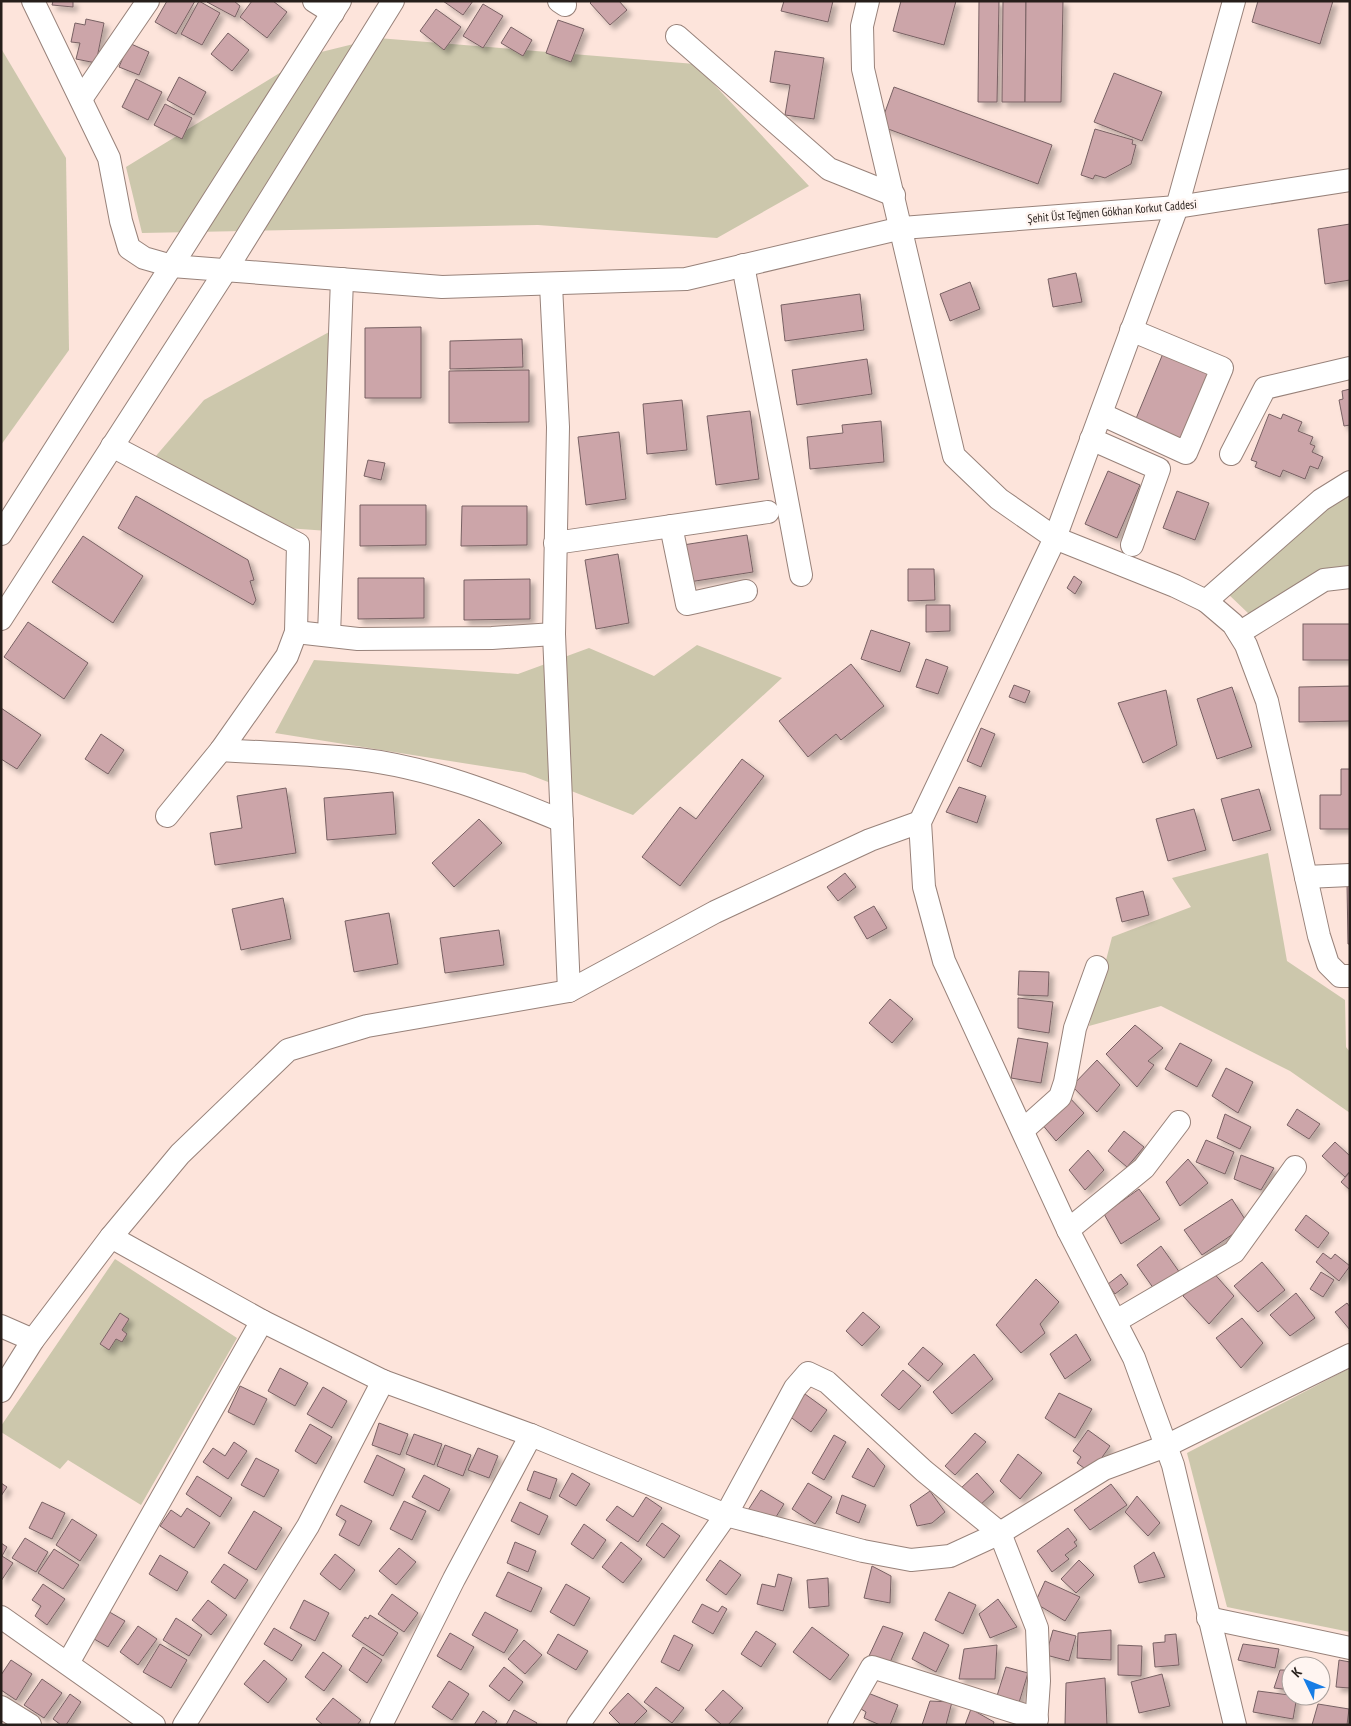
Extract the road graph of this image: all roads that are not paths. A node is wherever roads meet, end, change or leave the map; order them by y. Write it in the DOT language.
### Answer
graph roads {
  1 [pos="32,1"];
  2 [pos="148,1"];
  3 [pos="393,1"];
  4 [pos="868,1"];
  5 [pos="1234,1"];
  6 [pos="329,5"];
  7 [pos="677,36"];
  8 [pos="80,98"];
  9 [pos="1350,180"];
  10 [pos="894,195"];
  11 [pos="1177,207"];
  12 [pos="902,228"];
  13 [pos="743,265"];
  14 [pos="172,266"];
  15 [pos="226,270"];
  16 [pos="342,279"];
  17 [pos="551,285"];
  18 [pos="1131,330"];
  19 [pos="1350,368"];
  20 [pos="1101,414"];
  21 [pos="1091,439"];
  22 [pos="112,446"];
  23 [pos="1231,454"];
  24 [pos="1350,482"];
  25 [pos="768,512"];
  26 [pos="671,526"];
  27 [pos="1,534"];
  28 [pos="1055,538"];
  29 [pos="555,543"];
  30 [pos="1132,545"];
  31 [pos="801,575"];
  32 [pos="1350,577"];
  33 [pos="746,591"];
  34 [pos="1206,601"];
  35 [pos="1,619"];
  36 [pos="296,632"];
  37 [pos="1239,633"];
  38 [pos="554,634"];
  39 [pos="329,635"];
  40 [pos="222,750"];
  41 [pos="168,816"];
  42 [pos="562,820"];
  43 [pos="920,822"];
  44 [pos="1350,875"];
  45 [pos="1306,877"];
  46 [pos="1097,967"];
  47 [pos="1350,976"];
  48 [pos="569,991"];
  49 [pos="1178,1122"];
  50 [pos="1023,1130"];
  51 [pos="1295,1168"];
  52 [pos="1068,1230"];
  53 [pos="111,1238"];
  54 [pos="1116,1321"];
  55 [pos="262,1322"];
  56 [pos="1,1326"];
  57 [pos="33,1340"];
  58 [pos="1350,1355"];
  59 [pos="383,1381"];
  60 [pos="1,1391"];
  61 [pos="531,1435"];
  62 [pos="1166,1446"];
  63 [pos="726,1515"];
  64 [pos="1000,1533"];
  65 [pos="1,1617"];
  66 [pos="1208,1618"];
  67 [pos="1350,1648"];
  68 [pos="68,1663"];
  69 [pos="1,1707"];
  70 [pos="1037,1722"];
  71 [pos="30,1725"];
  72 [pos="154,1725"];
  73 [pos="184,1725"];
  74 [pos="381,1725"];
  75 [pos="578,1725"];
  76 [pos="839,1725"];
  77 [pos="1234,1725"];
  1 -- 8 [label="street"];
  2 -- 8 [label="street"];
  3 -- 15 [label="street"];
  4 -- 10 [label="street"];
  5 -- 11 [label="street"];
  6 -- 14 [label="street"];
  7 -- 10 [label="street"];
  8 -- 14 [label="street, Şehit Üst Teğmen Gökhan Korkut Caddesi"];
  9 -- 11 [label="street, Şehit Üst Teğmen Gökhan Korkut Caddesi"];
  10 -- 12 [label="street"];
  11 -- 12 [label="street, Şehit Üst Teğmen Gökhan Korkut Caddesi"];
  11 -- 18 [label="street"];
  12 -- 13 [label="street, Şehit Üst Teğmen Gökhan Korkut Caddesi"];
  12 -- 28 [label="street"];
  13 -- 17 [label="street, Şehit Üst Teğmen Gökhan Korkut Caddesi"];
  13 -- 31 [label="street"];
  14 -- 15 [label="street, Şehit Üst Teğmen Gökhan Korkut Caddesi"];
  14 -- 27 [label="street"];
  15 -- 16 [label="street, Şehit Üst Teğmen Gökhan Korkut Caddesi"];
  15 -- 22 [label="street"];
  16 -- 17 [label="street, Şehit Üst Teğmen Gökhan Korkut Caddesi"];
  16 -- 39 [label="street"];
  17 -- 29 [label="street"];
  18 -- 20 [label="street"];
  18 -- 20 [label="street"];
  19 -- 23 [label="street"];
  20 -- 21 [label="street"];
  21 -- 28 [label="street"];
  21 -- 30 [label="street"];
  22 -- 35 [label="street"];
  22 -- 36 [label="street"];
  24 -- 34 [label="street"];
  25 -- 26 [label="street"];
  26 -- 29 [label="street"];
  26 -- 33 [label="street"];
  28 -- 34 [label="street"];
  28 -- 43 [label="street"];
  29 -- 38 [label="street"];
  32 -- 37 [label="street"];
  34 -- 37 [label="street"];
  36 -- 39 [label="street"];
  36 -- 40 [label="street"];
  37 -- 45 [label="street"];
  38 -- 39 [label="street"];
  38 -- 42 [label="street"];
  40 -- 41 [label="street"];
  40 -- 42 [label="street"];
  42 -- 48 [label="street"];
  43 -- 48 [label="street"];
  43 -- 50 [label="street"];
  44 -- 45 [label="street"];
  45 -- 47 [label="street"];
  46 -- 50 [label="street"];
  48 -- 53 [label="street"];
  49 -- 52 [label="street"];
  50 -- 52 [label="street"];
  51 -- 54 [label="street"];
  52 -- 54 [label="street"];
  53 -- 55 [label="street"];
  53 -- 57 [label="street"];
  54 -- 62 [label="street"];
  55 -- 59 [label="street"];
  55 -- 68 [label="street"];
  56 -- 57 [label="street"];
  57 -- 60 [label="street"];
  58 -- 62 [label="street"];
  59 -- 61 [label="street"];
  59 -- 73 [label="street"];
  61 -- 63 [label="street"];
  61 -- 74 [label="street"];
  62 -- 64 [label="street"];
  62 -- 66 [label="street"];
  63 -- 64 [label="street"];
  63 -- 64 [label="street"];
  63 -- 75 [label="street"];
  64 -- 70 [label="street"];
  65 -- 68 [label="street"];
  66 -- 67 [label="street"];
  66 -- 77 [label="street"];
  68 -- 72 [label="street"];
  69 -- 71 [label="street"];
  70 -- 76 [label="street"];
}
